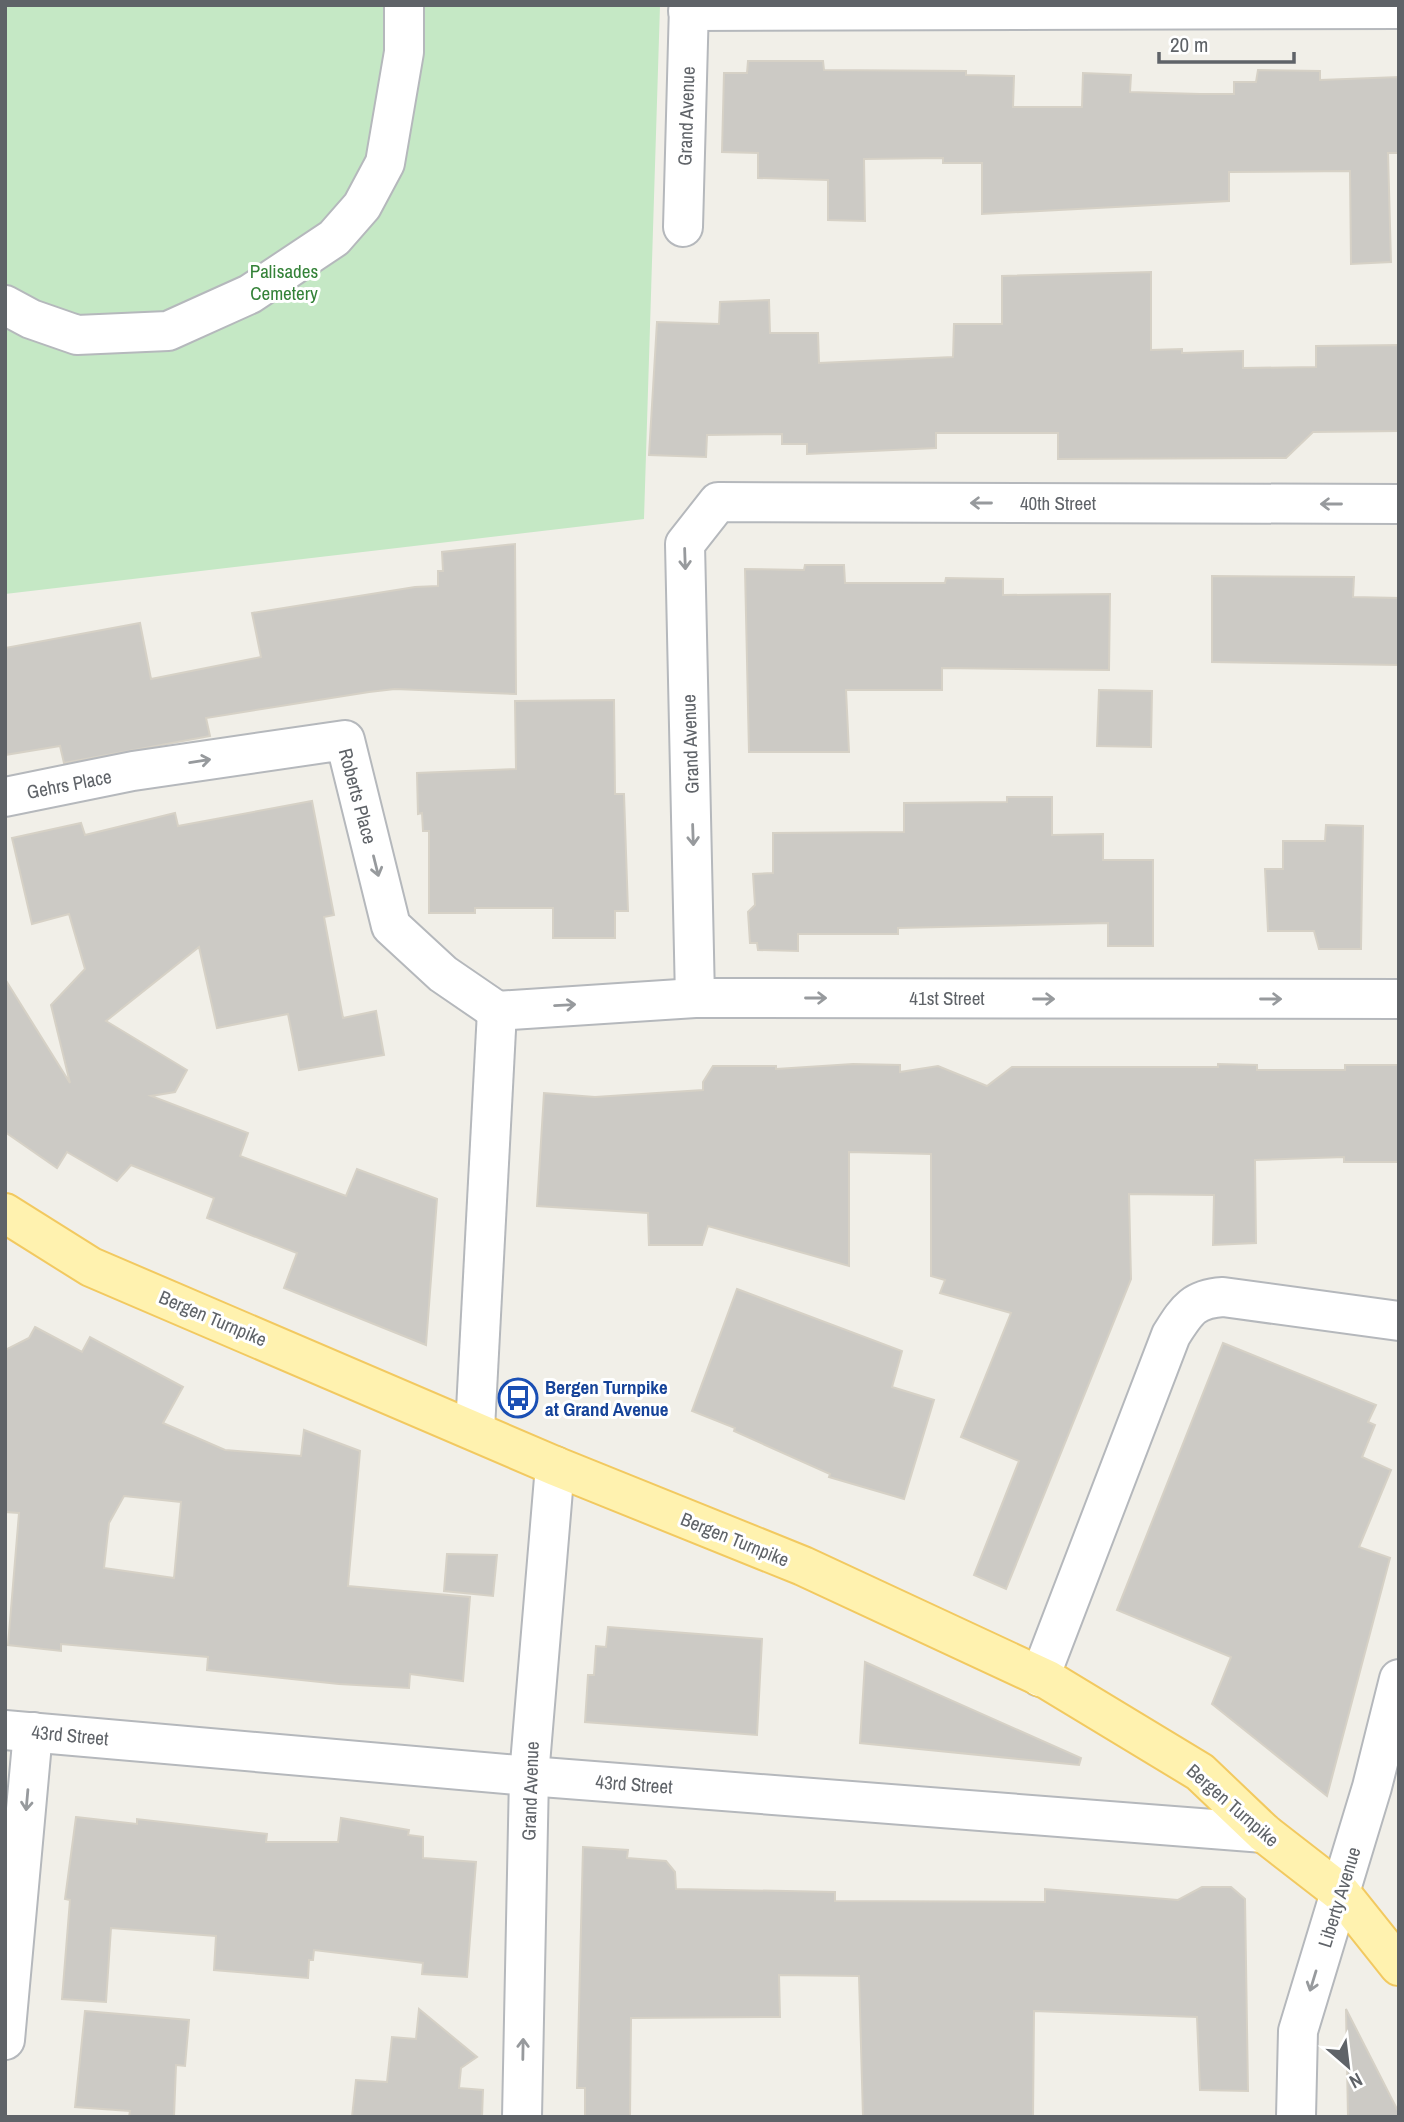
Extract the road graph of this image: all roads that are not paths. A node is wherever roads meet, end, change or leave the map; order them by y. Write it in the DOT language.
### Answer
graph roads {
  1 [pos="404,5"];
  2 [pos="689,8"];
  3 [pos="1399,9"];
  4 [pos="682,227"];
  5 [pos="5,305"];
  6 [pos="718,502"];
  7 [pos="1399,504"];
  8 [pos="133,771"];
  9 [pos="5,797"];
  10 [pos="695,998"];
  11 [pos="1399,999"];
  12 [pos="496,1011"];
  13 [pos="5,1213"];
  14 [pos="1399,1321"];
  15 [pos="475,1429"];
  16 [pos="555,1466"];
  17 [pos="1040,1677"];
  18 [pos="1399,1679"];
  19 [pos="19,1731"];
  20 [pos="1391,1742"];
  21 [pos="529,1776"];
  22 [pos="1264,1833"];
  23 [pos="1340,1892"];
  24 [pos="1395,1955"];
  25 [pos="5,2040"];
  26 [pos="522,2117"];
  27 [pos="1296,2117"];
  1 -- 5 [label="street"];
  2 -- 3 [label="street"];
  2 -- 4 [label="street, Grand Avenue"];
  7 -- 6 [label="street, 40th Street, one-way"];
  6 -- 10 [label="street, Grand Avenue, one-way"];
  8 -- 9 [label="street, Gehrs Place"];
  8 -- 12 [label="street, Roberts Place, one-way"];
  10 -- 11 [label="street, 41st Street, one-way"];
  12 -- 10 [label="street, 41st Street, one-way"];
  12 -- 15 [label="street"];
  13 -- 15 [label="main road, Bergen Turnpike"];
  14 -- 17 [label="street"];
  15 -- 16 [label="main road, Bergen Turnpike"];
  16 -- 17 [label="main road, Bergen Turnpike"];
  16 -- 21 [label="street, Grand Avenue"];
  17 -- 22 [label="main road, Bergen Turnpike"];
  18 -- 20 [label="street, Liberty Avenue"];
  19 -- 21 [label="street, 43rd Street"];
  19 -- 25 [label="street, one-way"];
  20 -- 23 [label="street, Liberty Avenue"];
  21 -- 22 [label="street, 43rd Street"];
  26 -- 21 [label="street, Grand Avenue, one-way"];
  22 -- 23 [label="main road, Bergen Turnpike"];
  23 -- 24 [label="main road, Bergen Turnpike"];
  23 -- 27 [label="street, Liberty Avenue, one-way"];
}
